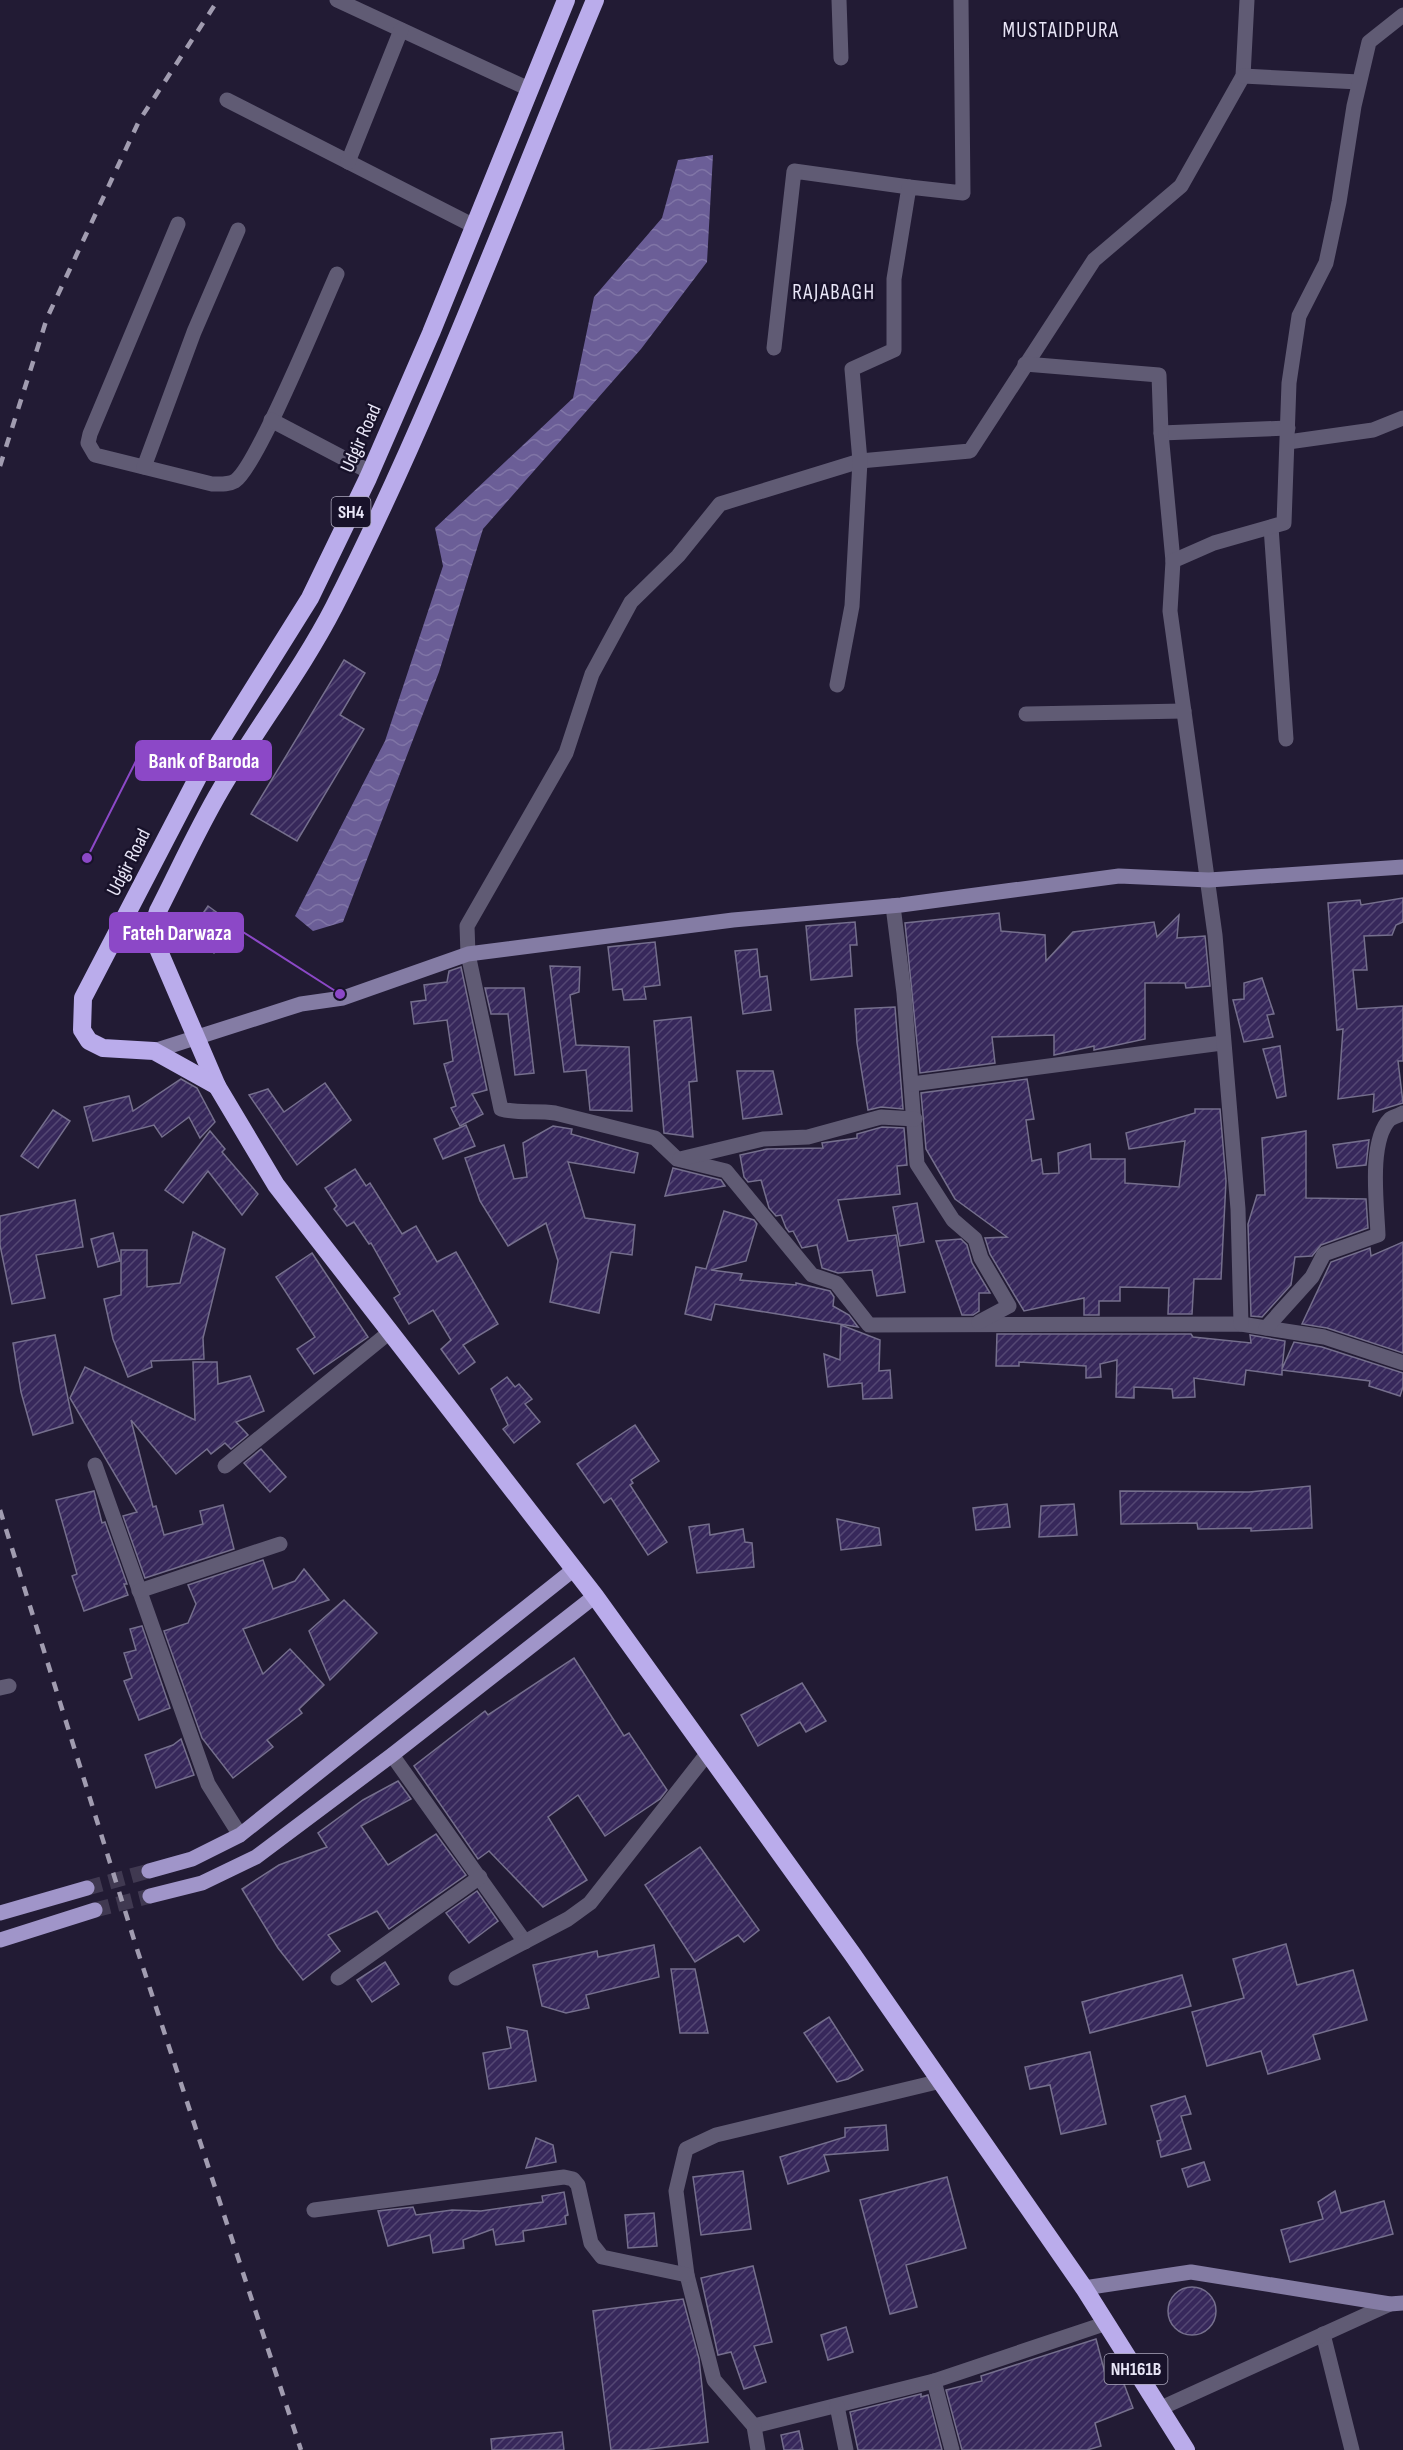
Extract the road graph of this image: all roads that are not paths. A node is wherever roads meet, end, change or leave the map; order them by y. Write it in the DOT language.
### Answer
graph roads {
  1 [pos="337,0"];
  2 [pos="566,0"];
  3 [pos="595,0"];
  4 [pos="839,0"];
  5 [pos="962,0"];
  6 [pos="1247,0"];
  7 [pos="1403,15"];
  8 [pos="401,30"];
  9 [pos="841,58"];
  10 [pos="1243,76"];
  11 [pos="1359,82"];
  12 [pos="529,89"];
  13 [pos="227,99"];
  14 [pos="348,162"];
  15 [pos="909,187"];
  16 [pos="178,224"];
  17 [pos="474,226"];
  18 [pos="238,230"];
  19 [pos="337,274"];
  20 [pos="774,348"];
  21 [pos="1025,364"];
  22 [pos="1403,418"];
  23 [pos="271,420"];
  24 [pos="1161,433"];
  25 [pos="1288,435"];
  26 [pos="860,461"];
  27 [pos="144,467"];
  28 [pos="370,472"];
  29 [pos="1271,527"];
  30 [pos="1173,561"];
  31 [pos="837,685"];
  32 [pos="1184,711"];
  33 [pos="1026,714"];
  34 [pos="1286,739"];
  35 [pos="1403,867"];
  36 [pos="1209,879"];
  37 [pos="893,906"];
  38 [pos="468,954"];
  39 [pos="198,1038"];
  40 [pos="1222,1043"];
  41 [pos="154,1051"];
  42 [pos="912,1084"];
  43 [pos="217,1086"];
  44 [pos="1403,1113"];
  45 [pos="915,1119"];
  46 [pos="677,1159"];
  47 [pos="977,1323"];
  48 [pos="1241,1324"];
  49 [pos="1266,1328"];
  50 [pos="391,1331"];
  51 [pos="1403,1362"];
  52 [pos="95,1465"];
  53 [pos="225,1466"];
  54 [pos="280,1544"];
  55 [pos="573,1570"];
  56 [pos="139,1591"];
  57 [pos="595,1596"];
  58 [pos="707,1754"];
  59 [pos="392,1755"];
  60 [pos="240,1835"];
  61 [pos="148,1871"];
  62 [pos="480,1877"];
  63 [pos="87,1888"];
  64 [pos="150,1896"];
  65 [pos="95,1910"];
  66 [pos="0,1913"];
  67 [pos="0,1940"];
  68 [pos="525,1942"];
  69 [pos="338,1978"];
  70 [pos="456,1978"];
  71 [pos="941,2081"];
  72 [pos="314,2210"];
  73 [pos="687,2275"];
  74 [pos="1084,2288"];
  75 [pos="1396,2303"];
  76 [pos="1107,2323"];
  77 [pos="1323,2334"];
  78 [pos="934,2381"];
  79 [pos="837,2406"];
  80 [pos="1161,2408"];
  81 [pos="754,2426"];
  82 [pos="758,2450"];
  83 [pos="846,2450"];
  84 [pos="952,2450"];
  85 [pos="1186,2450"];
  86 [pos="1352,2450"];
  1 -- 8 [label="street"];
  2 -- 12 [label="highway, Udgir Road / SH4"];
  3 -- 39 [label="highway, SH4"];
  4 -- 9 [label="street"];
  5 -- 15 [label="street"];
  6 -- 10 [label="street"];
  7 -- 11 [label="street"];
  8 -- 12 [label="street"];
  8 -- 14 [label="street"];
  10 -- 11 [label="street"];
  10 -- 21 [label="street"];
  11 -- 25 [label="street"];
  12 -- 17 [label="highway, Udgir Road / SH4"];
  13 -- 14 [label="street"];
  14 -- 17 [label="street"];
  15 -- 20 [label="street"];
  15 -- 26 [label="street"];
  16 -- 27 [label="street"];
  17 -- 28 [label="highway, Udgir Road / SH4"];
  18 -- 27 [label="street"];
  19 -- 23 [label="street"];
  21 -- 24 [label="street"];
  21 -- 26 [label="street"];
  22 -- 25 [label="street"];
  23 -- 27 [label="street"];
  23 -- 28 [label="street"];
  24 -- 25 [label="street"];
  24 -- 30 [label="street"];
  25 -- 29 [label="street"];
  26 -- 31 [label="street"];
  26 -- 38 [label="street"];
  28 -- 41 [label="highway, Udgir Road / SH4"];
  29 -- 30 [label="street"];
  29 -- 34 [label="street"];
  30 -- 32 [label="street"];
  32 -- 33 [label="street"];
  32 -- 36 [label="street"];
  35 -- 36 [label="main road"];
  36 -- 37 [label="main road"];
  36 -- 40 [label="street"];
  37 -- 38 [label="main road"];
  37 -- 42 [label="street"];
  38 -- 39 [label="main road"];
  38 -- 46 [label="street"];
  39 -- 41 [label="main road"];
  39 -- 43 [label="highway"];
  40 -- 42 [label="street"];
  40 -- 48 [label="street"];
  41 -- 43 [label="highway"];
  42 -- 45 [label="street"];
  43 -- 50 [label="highway"];
  44 -- 49 [label="street"];
  45 -- 46 [label="street"];
  45 -- 47 [label="street"];
  46 -- 47 [label="street"];
  47 -- 48 [label="street"];
  48 -- 49 [label="street"];
  49 -- 51 [label="street"];
  50 -- 53 [label="street"];
  50 -- 55 [label="highway"];
  52 -- 56 [label="street"];
  54 -- 56 [label="street"];
  55 -- 57 [label="highway"];
  55 -- 60 [label="main road"];
  56 -- 60 [label="street"];
  57 -- 58 [label="highway"];
  57 -- 59 [label="main road"];
  58 -- 68 [label="street"];
  58 -- 71 [label="highway"];
  59 -- 62 [label="street"];
  59 -- 64 [label="main road"];
  60 -- 61 [label="main road"];
  62 -- 68 [label="street"];
  62 -- 69 [label="street"];
  63 -- 66 [label="main road"];
  65 -- 67 [label="main road"];
  68 -- 70 [label="street"];
  71 -- 73 [label="street"];
  71 -- 74 [label="highway"];
  72 -- 73 [label="street"];
  73 -- 81 [label="street"];
  74 -- 75 [label="main road"];
  74 -- 76 [label="highway, NH161B"];
  75 -- 77 [label="street"];
  76 -- 78 [label="street"];
  76 -- 80 [label="highway, NH161B"];
  77 -- 80 [label="street"];
  77 -- 86 [label="street"];
  78 -- 79 [label="street"];
  78 -- 84 [label="street"];
  79 -- 81 [label="street"];
  79 -- 83 [label="street"];
  80 -- 85 [label="highway, NH161B"];
  81 -- 82 [label="street"];
}
